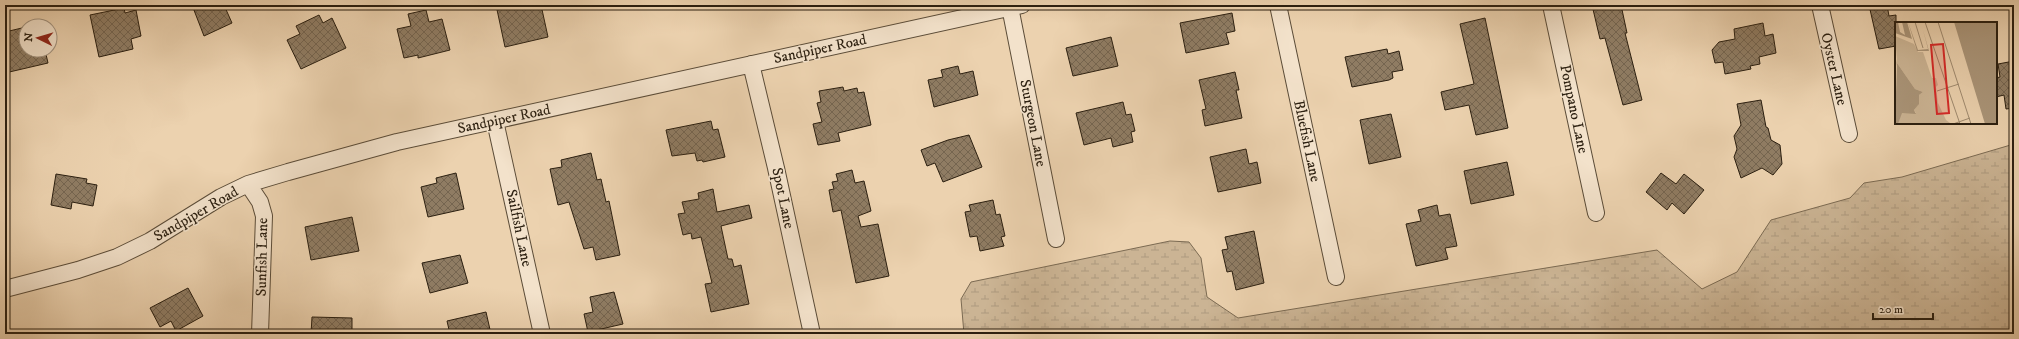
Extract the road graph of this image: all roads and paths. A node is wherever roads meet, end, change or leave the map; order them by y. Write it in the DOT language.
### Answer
graph roads {
  1 [pos="1278,5"];
  2 [pos="1551,5"];
  3 [pos="1820,5"];
  4 [pos="1016,6"];
  5 [pos="751,64"];
  6 [pos="495,121"];
  7 [pos="1849,134"];
  8 [pos="248,184"];
  9 [pos="1596,213"];
  10 [pos="1056,239"];
  11 [pos="1336,278"];
  12 [pos="5,289"];
  13 [pos="260,334"];
  14 [pos="542,334"];
  15 [pos="812,334"];
  1 -- 11 [label="street, Bluefish Lane"];
  2 -- 9 [label="street, Pompano Lane"];
  3 -- 7 [label="street, Oyster Lane"];
  4 -- 5 [label="street, Sandpiper Road"];
  4 -- 10 [label="street, Sturgeon Lane"];
  5 -- 6 [label="street, Sandpiper Road"];
  5 -- 15 [label="street, Spot Lane"];
  6 -- 8 [label="street, Sandpiper Road"];
  6 -- 14 [label="street, Sailfish Lane"];
  8 -- 12 [label="street, Sandpiper Road"];
  8 -- 13 [label="street, Sunfish Lane"];
}
